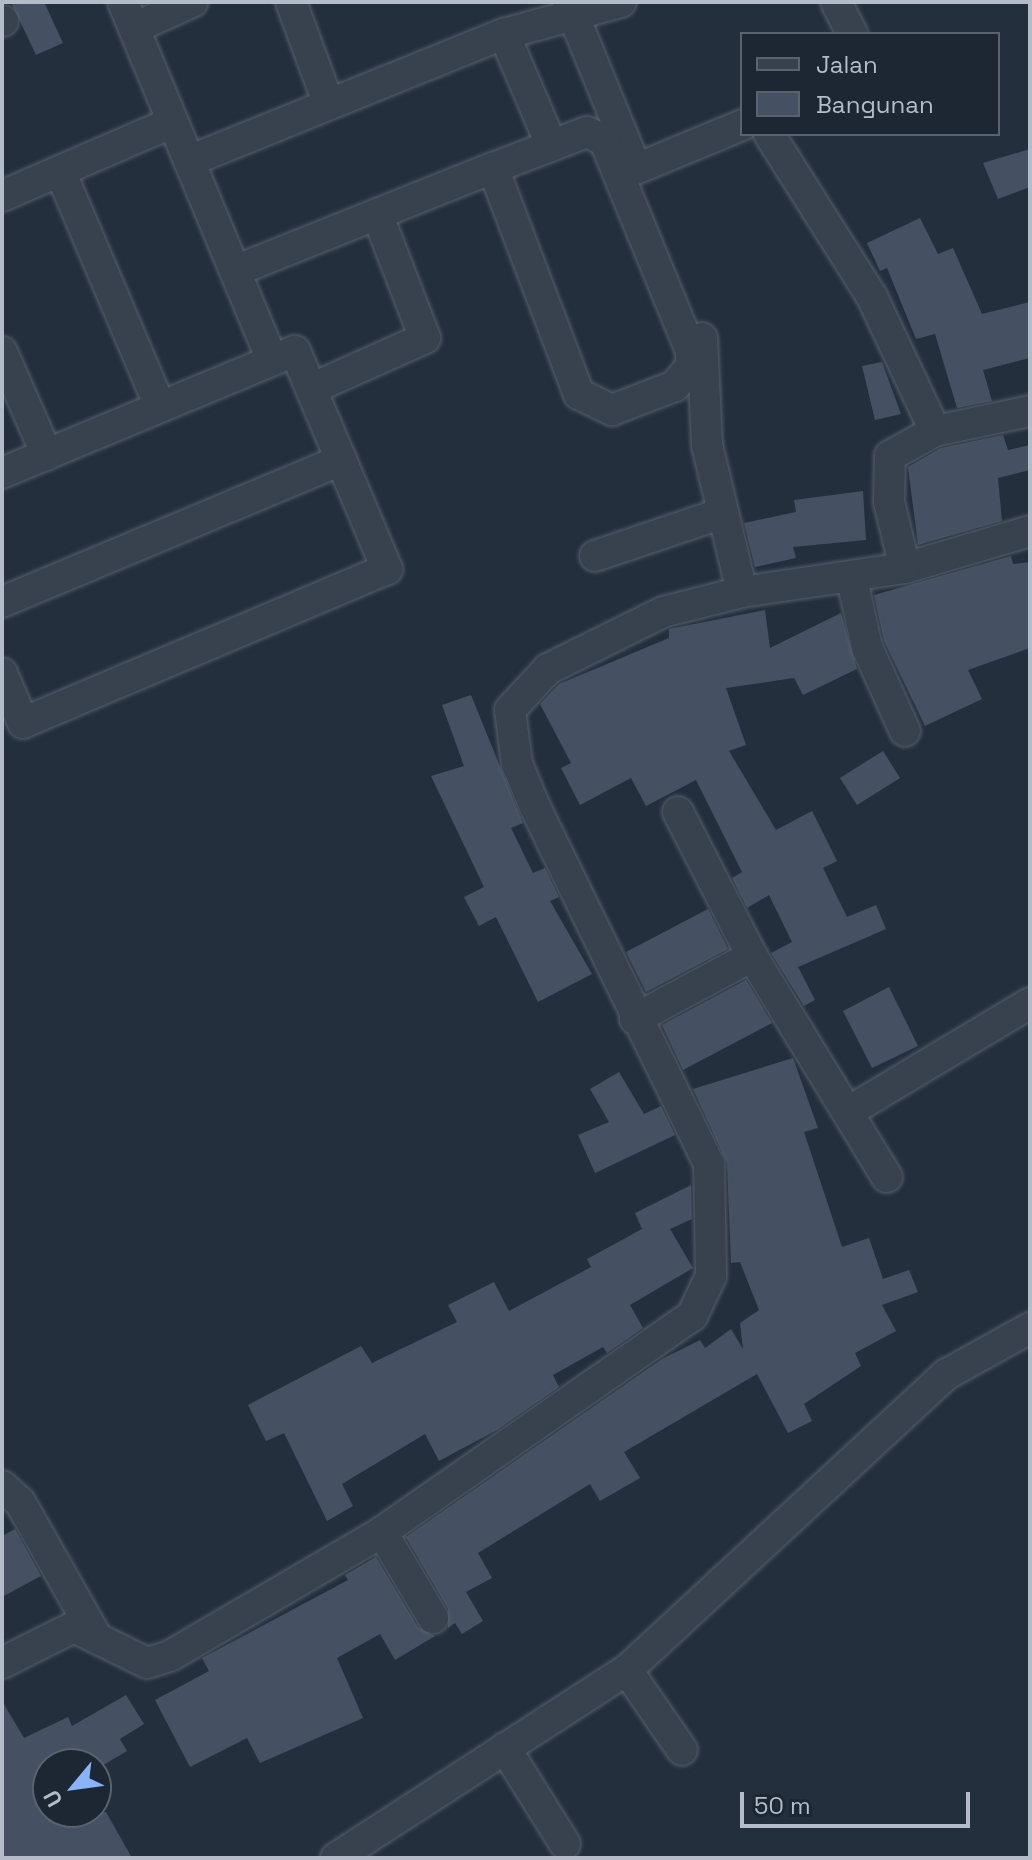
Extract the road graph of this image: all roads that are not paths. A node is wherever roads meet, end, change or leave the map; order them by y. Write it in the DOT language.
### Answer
graph roads {
  1 [pos="192,2"];
  2 [pos="291,2"];
  3 [pos="621,2"];
  4 [pos="836,2"];
  5 [pos="571,9"];
  6 [pos="128,15"];
  7 [pos="851,32"];
  8 [pos="504,34"];
  9 [pos="328,102"];
  10 [pos="173,122"];
  11 [pos="740,126"];
  12 [pos="770,136"];
  13 [pos="551,144"];
  14 [pos="189,161"];
  15 [pos="493,168"];
  16 [pos="636,169"];
  17 [pos="60,171"];
  18 [pos="2,196"];
  19 [pos="378,216"];
  20 [pos="235,271"];
  21 [pos="2,352"];
  22 [pos="272,360"];
  23 [pos="311,389"];
  24 [pos="160,407"];
  25 [pos="1030,411"];
  26 [pos="935,431"];
  27 [pos="47,455"];
  28 [pos="341,460"];
  29 [pos="2,473"];
  30 [pos="723,513"];
  31 [pos="1030,531"];
  32 [pos="595,556"];
  33 [pos="905,568"];
  34 [pos="852,579"];
  35 [pos="742,592"];
  36 [pos="2,602"];
  37 [pos="2,673"];
  38 [pos="905,731"];
  39 [pos="678,812"];
  40 [pos="752,956"];
  41 [pos="1030,1003"];
  42 [pos="635,1019"];
  43 [pos="848,1112"];
  44 [pos="887,1177"];
  45 [pos="1030,1328"];
  46 [pos="2,1486"];
  47 [pos="382,1532"];
  48 [pos="433,1618"];
  49 [pos="94,1633"];
  50 [pos="2,1663"];
  51 [pos="627,1670"];
  52 [pos="505,1748"];
  53 [pos="682,1750"];
  54 [pos="565,1844"];
  55 [pos="336,1858"];
  1 -- 6 [label="street"];
  2 -- 9 [label="street"];
  3 -- 5 [label="street"];
  4 -- 7 [label="street"];
  5 -- 8 [label="street"];
  5 -- 16 [label="street"];
  6 -- 10 [label="street"];
  8 -- 9 [label="street"];
  8 -- 13 [label="street"];
  9 -- 14 [label="street"];
  10 -- 14 [label="street"];
  10 -- 17 [label="street"];
  11 -- 16 [label="street"];
  12 -- 26 [label="street"];
  13 -- 15 [label="street"];
  13 -- 15 [label="street"];
  14 -- 20 [label="street"];
  15 -- 19 [label="street"];
  16 -- 30 [label="street"];
  17 -- 18 [label="street"];
  17 -- 24 [label="street"];
  19 -- 20 [label="street"];
  19 -- 23 [label="street"];
  20 -- 22 [label="street"];
  21 -- 27 [label="street"];
  22 -- 23 [label="street"];
  22 -- 24 [label="street"];
  23 -- 28 [label="street"];
  24 -- 27 [label="street"];
  25 -- 26 [label="street"];
  26 -- 33 [label="street"];
  27 -- 29 [label="street"];
  28 -- 36 [label="street"];
  28 -- 37 [label="street"];
  30 -- 32 [label="street"];
  30 -- 35 [label="street"];
  31 -- 33 [label="street"];
  33 -- 34 [label="street"];
  34 -- 35 [label="street"];
  34 -- 38 [label="street"];
  35 -- 42 [label="street"];
  39 -- 40 [label="street"];
  40 -- 42 [label="street"];
  40 -- 43 [label="street"];
  41 -- 43 [label="street"];
  42 -- 47 [label="street"];
  43 -- 44 [label="street"];
  45 -- 51 [label="street"];
  46 -- 49 [label="street"];
  47 -- 48 [label="street"];
  47 -- 49 [label="street"];
  49 -- 50 [label="street"];
  51 -- 52 [label="street"];
  51 -- 53 [label="street"];
  52 -- 54 [label="street"];
  52 -- 55 [label="street"];
}
